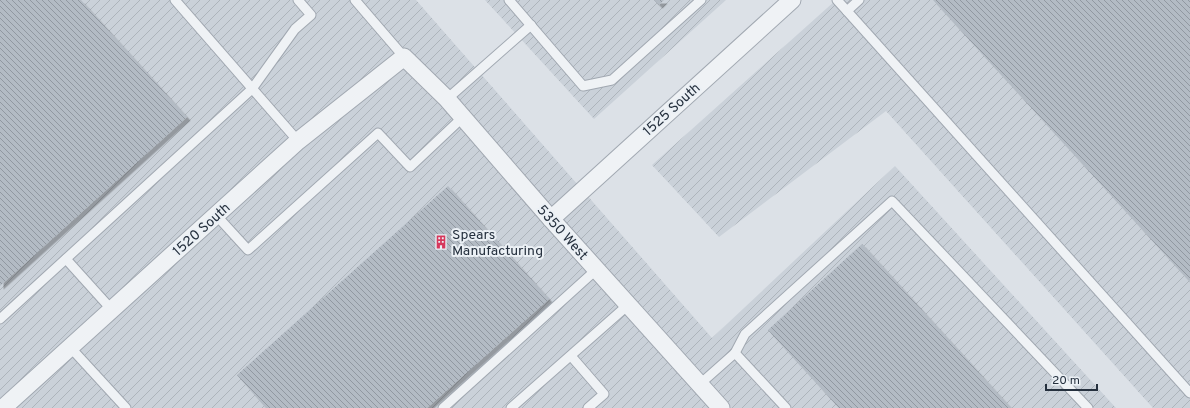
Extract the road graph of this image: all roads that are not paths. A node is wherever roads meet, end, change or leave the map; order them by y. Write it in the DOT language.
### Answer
graph roads {
  1 [pos="175,0"];
  2 [pos="298,0"];
  3 [pos="355,0"];
  4 [pos="509,0"];
  5 [pos="701,0"];
  6 [pos="792,0"];
  7 [pos="837,0"];
  8 [pos="859,0"];
  9 [pos="847,11"];
  10 [pos="531,25"];
  11 [pos="404,57"];
  12 [pos="252,89"];
  13 [pos="447,99"];
  14 [pos="463,118"];
  15 [pos="298,141"];
  16 [pos="216,215"];
  17 [pos="551,219"];
  18 [pos="66,259"];
  19 [pos="597,269"];
  20 [pos="628,305"];
  21 [pos="112,310"];
  22 [pos="0,319"];
  23 [pos="70,347"];
  24 [pos="735,353"];
  25 [pos="571,356"];
  26 [pos="700,384"];
  27 [pos="1190,393"];
  28 [pos="3,408"];
  29 [pos="126,408"];
  30 [pos="443,408"];
  31 [pos="511,408"];
  32 [pos="588,408"];
  33 [pos="721,408"];
  34 [pos="786,408"];
  35 [pos="1088,408"];
  1 -- 12 [label="lane"];
  2 -- 12 [label="lane"];
  3 -- 11 [label="lane"];
  4 -- 10 [label="lane"];
  5 -- 10 [label="lane"];
  6 -- 17 [label="street, 1525 South"];
  7 -- 9 [label="lane"];
  8 -- 9 [label="lane"];
  9 -- 27 [label="lane"];
  10 -- 13 [label="lane"];
  11 -- 13 [label="street, 5350 West"];
  11 -- 15 [label="street, 1520 South"];
  12 -- 15 [label="lane"];
  12 -- 18 [label="lane"];
  13 -- 14 [label="street, 5350 West"];
  14 -- 16 [label="lane"];
  14 -- 17 [label="street, 5350 West"];
  15 -- 16 [label="street, 1520 South"];
  16 -- 21 [label="street, 1520 South"];
  17 -- 19 [label="street, 5350 West"];
  18 -- 21 [label="lane"];
  18 -- 22 [label="lane"];
  19 -- 20 [label="street, 5350 West"];
  19 -- 30 [label="lane"];
  20 -- 25 [label="lane"];
  20 -- 26 [label="street, 5350 West"];
  21 -- 23 [label="street, 1520 South"];
  23 -- 28 [label="street, 1520 South"];
  23 -- 29 [label="lane"];
  24 -- 26 [label="lane"];
  24 -- 34 [label="lane"];
  24 -- 35 [label="lane"];
  25 -- 31 [label="lane"];
  25 -- 32 [label="lane"];
  26 -- 33 [label="street, 5350 West"];
}
